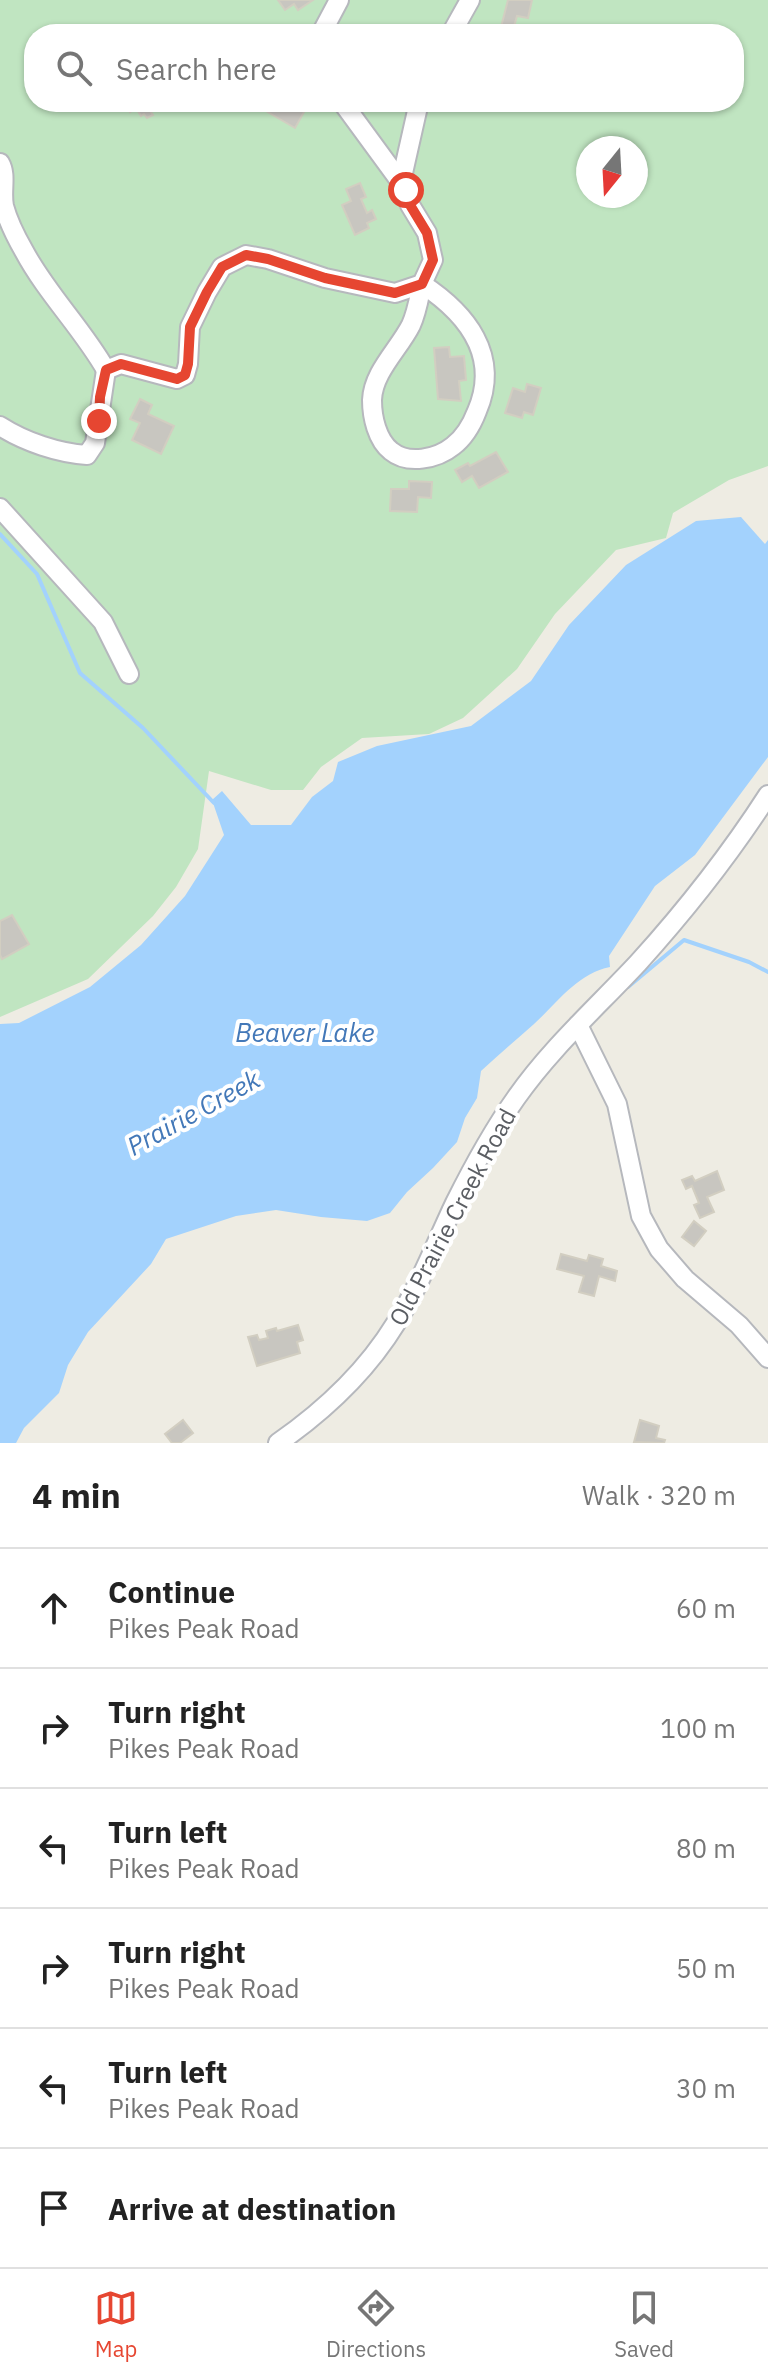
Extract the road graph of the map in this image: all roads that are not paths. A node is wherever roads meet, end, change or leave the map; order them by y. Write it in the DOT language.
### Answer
graph roads {
  1 [pos="339,0"];
  2 [pos="470,0"];
  3 [pos="326,24"];
  4 [pos="457,24"];
  5 [pos="349,112"];
  6 [pos="417,112"];
  7 [pos="0,163"];
  8 [pos="406,190"];
  9 [pos="1,194"];
  10 [pos="422,284"];
  11 [pos="106,370"];
  12 [pos="0,426"];
  13 [pos="0,508"];
  14 [pos="129,674"];
  15 [pos="768,795"];
  16 [pos="578,1025"];
  17 [pos="768,1358"];
  18 [pos="278,1443"];
  1 -- 3 [label="street"];
  2 -- 4 [label="street"];
  5 -- 8 [label="street"];
  6 -- 8 [label="street"];
  7 -- 9 [label="street"];
  8 -- 10 [label="street"];
  9 -- 11 [label="street"];
  10 -- 10 [label="street"];
  10 -- 11 [label="street"];
  11 -- 12 [label="street"];
  13 -- 14 [label="street"];
  15 -- 16 [label="street, Old Prairie Creek Road"];
  16 -- 17 [label="street"];
  16 -- 18 [label="street, Old Prairie Creek Road"];
}
